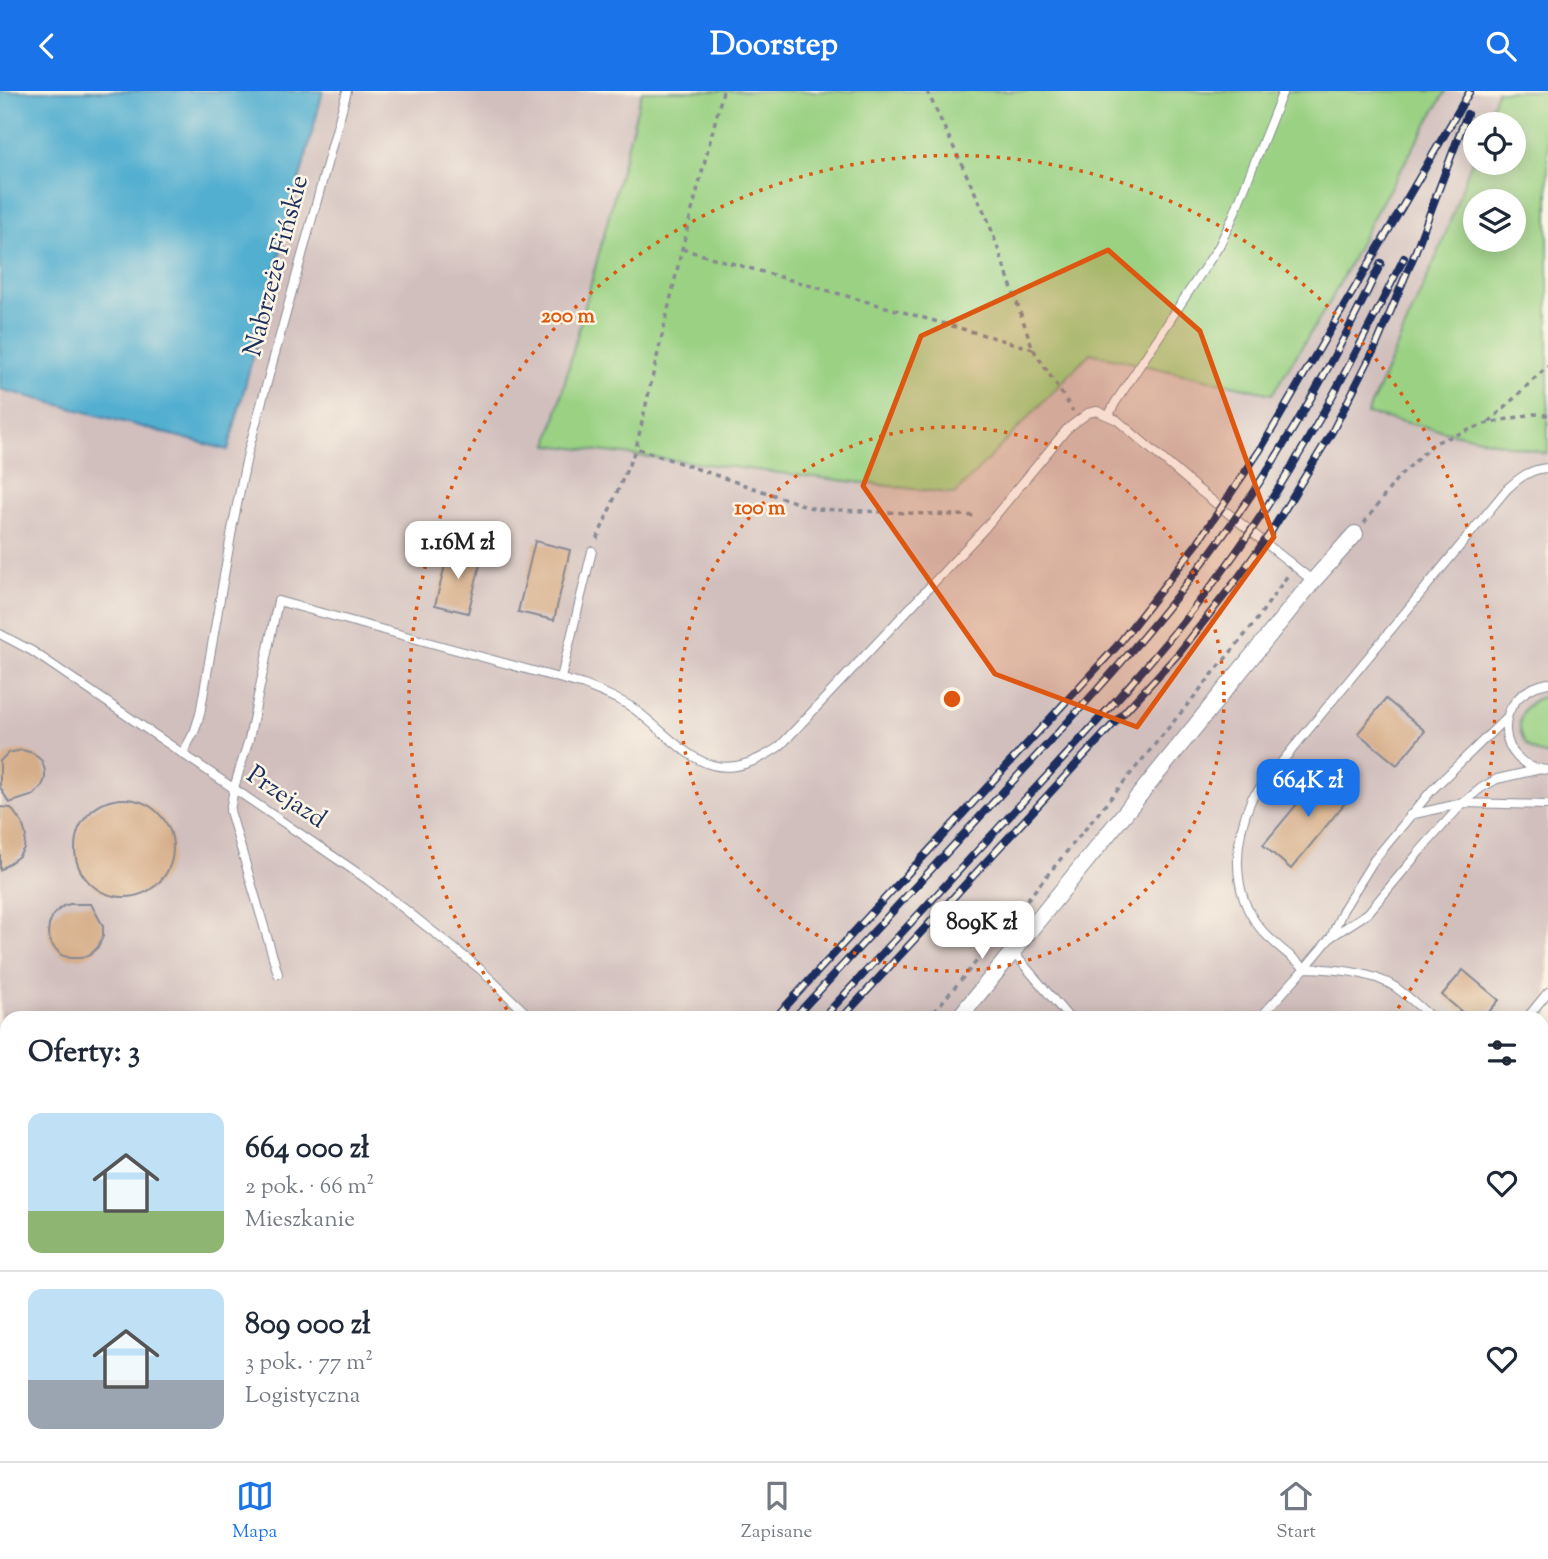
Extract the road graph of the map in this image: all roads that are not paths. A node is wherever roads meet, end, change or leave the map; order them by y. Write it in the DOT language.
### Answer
graph roads {
  1 [pos="347,91"];
  2 [pos="1283,91"];
  3 [pos="1109,415"];
  4 [pos="1548,468"];
  5 [pos="1355,534"];
  6 [pos="592,551"];
  7 [pos="1313,581"];
  8 [pos="0,634"];
  9 [pos="561,678"];
  10 [pos="1548,683"];
  11 [pos="1506,718"];
  12 [pos="183,753"];
  13 [pos="1545,770"];
  14 [pos="234,788"];
  15 [pos="1463,803"];
  16 [pos="1548,805"];
  17 [pos="1410,815"];
  18 [pos="990,918"];
  19 [pos="1331,937"];
  20 [pos="1013,951"];
  21 [pos="1305,968"];
  22 [pos="278,974"];
  23 [pos="1548,992"];
  24 [pos="524,1011"];
  25 [pos="964,1011"];
  26 [pos="1063,1011"];
  27 [pos="1266,1011"];
  28 [pos="1423,1011"];
  29 [pos="1533,1011"];
  1 -- 12 [label="lane, Nabrzeże Fińskie"];
  2 -- 3 [label="lane"];
  3 -- 7 [label="lane"];
  3 -- 9 [label="lane"];
  4 -- 21 [label="lane"];
  5 -- 7 [label="street"];
  6 -- 9 [label="lane"];
  7 -- 20 [label="street"];
  8 -- 12 [label="lane, Przejazd"];
  9 -- 14 [label="lane"];
  10 -- 11 [label="lane"];
  11 -- 13 [label="lane"];
  11 -- 17 [label="lane"];
  12 -- 14 [label="lane, Przejazd"];
  13 -- 15 [label="lane"];
  14 -- 22 [label="lane"];
  14 -- 24 [label="lane, Przejazd"];
  15 -- 16 [label="lane"];
  15 -- 17 [label="lane"];
  15 -- 19 [label="lane"];
  17 -- 19 [label="lane"];
  18 -- 20 [label="lane"];
  19 -- 21 [label="lane"];
  20 -- 25 [label="street"];
  20 -- 26 [label="lane"];
  21 -- 27 [label="lane"];
  21 -- 28 [label="lane"];
  23 -- 29 [label="lane"];
}
